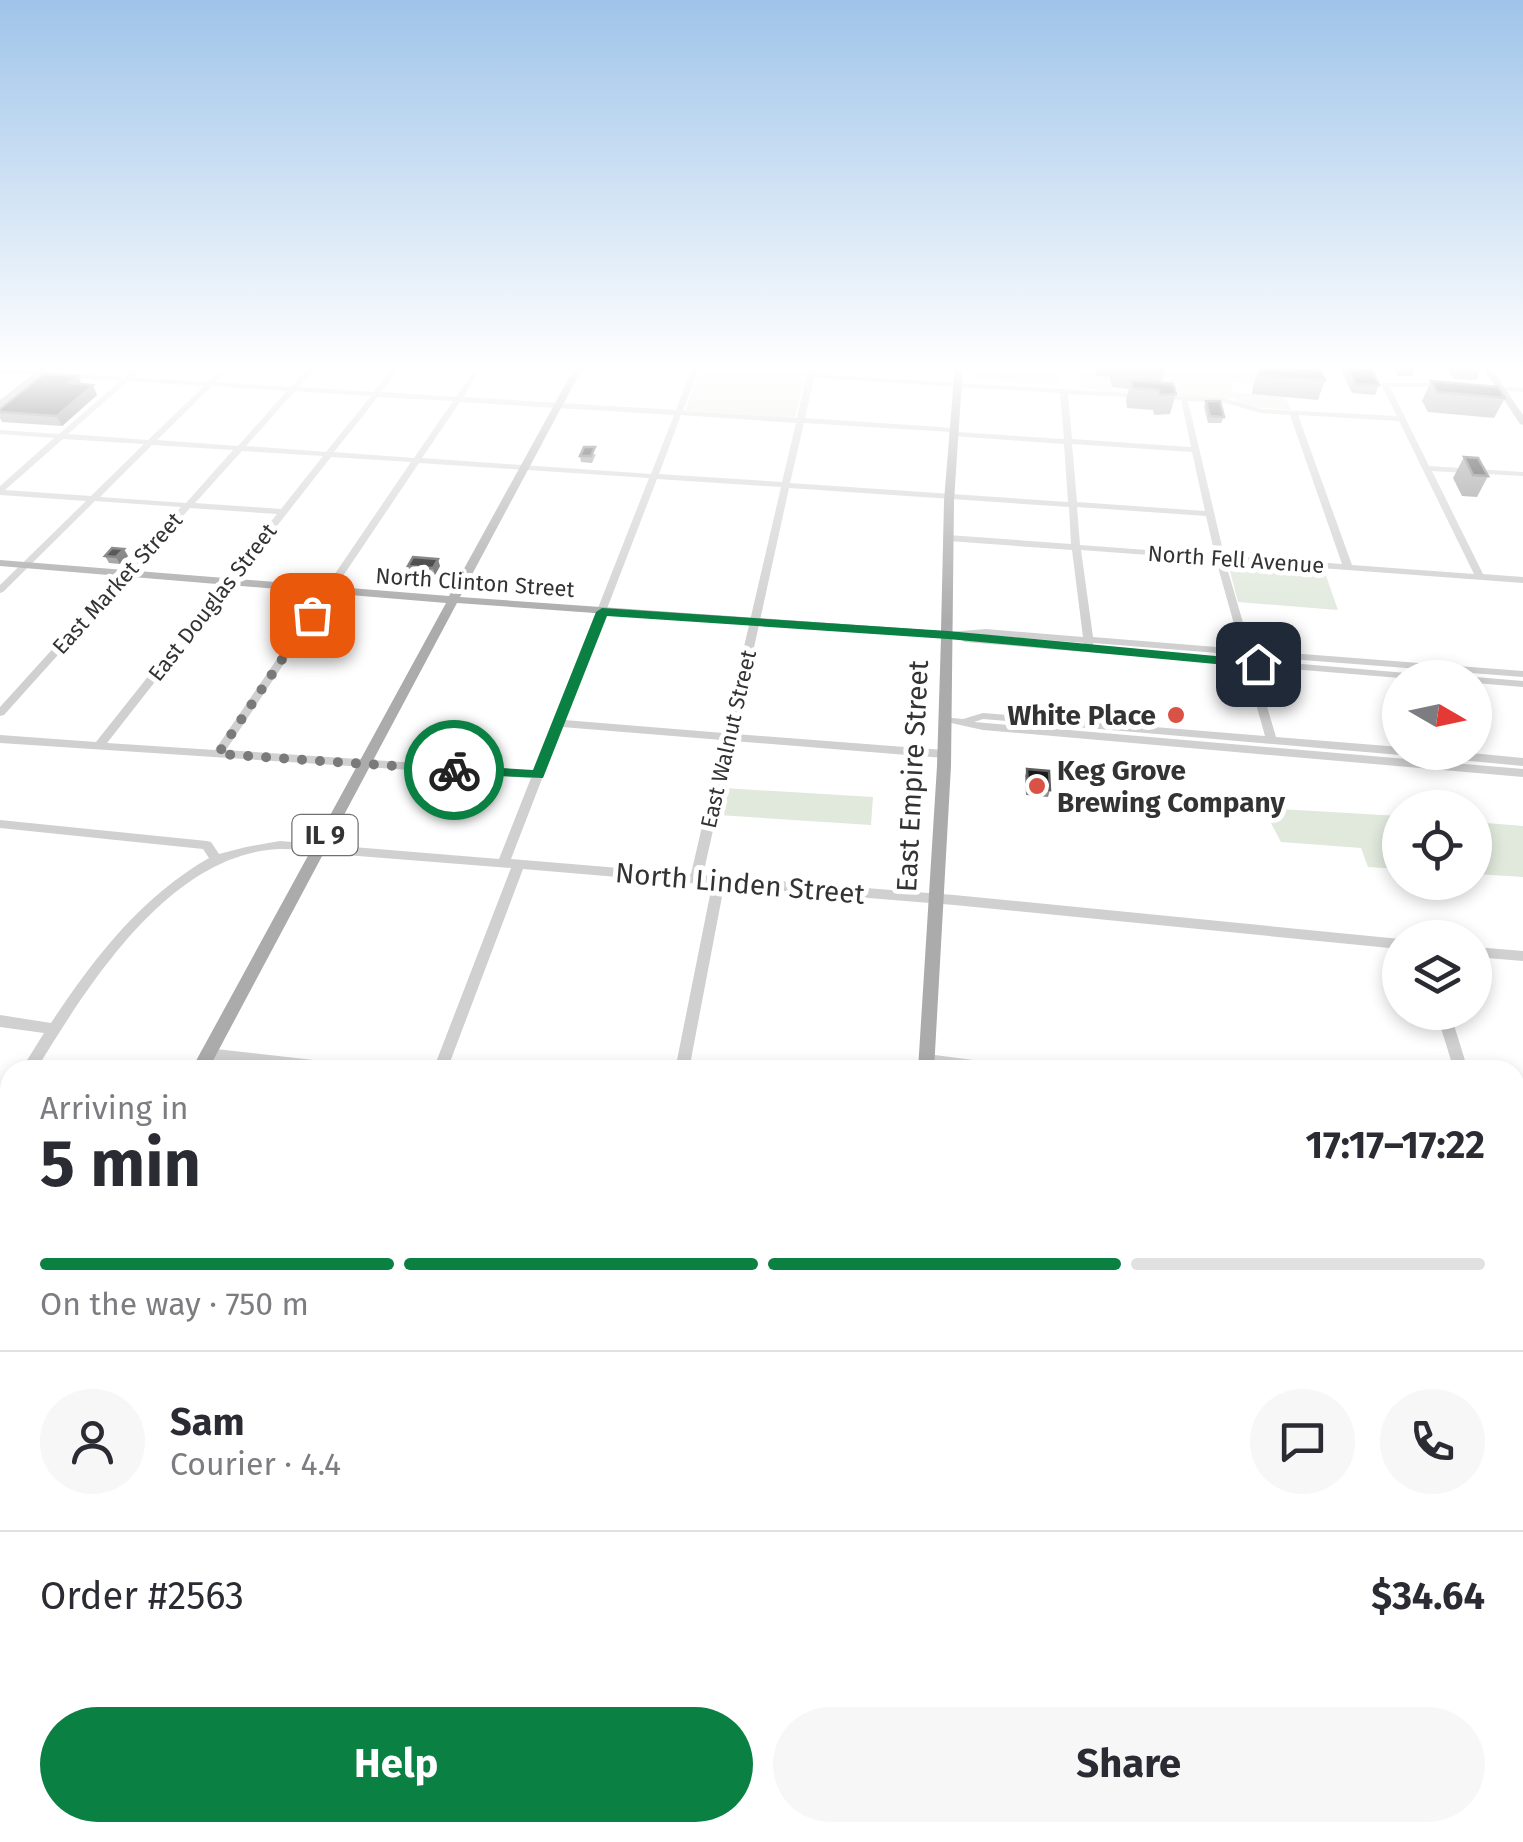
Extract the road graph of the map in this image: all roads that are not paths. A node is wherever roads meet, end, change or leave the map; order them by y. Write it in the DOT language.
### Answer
graph roads {
  1 [pos="1195,450"];
  2 [pos="44,451"];
  3 [pos="141,451"];
  4 [pos="237,451"];
  5 [pos="268,451"];
  6 [pos="331,451"];
  7 [pos="423,451"];
  8 [pos="531,451"];
  9 [pos="663,451"];
  10 [pos="793,451"];
  11 [pos="953,451"];
  12 [pos="1068,451"];
  13 [pos="1307,451"];
  14 [pos="1418,451"];
  15 [pos="328,455"];
  16 [pos="416,461"];
  17 [pos="522,468"];
  18 [pos="1426,468"];
  19 [pos="1523,474"];
  20 [pos="653,477"];
  21 [pos="785,486"];
  22 [pos="0,491"];
  23 [pos="950,496"];
  24 [pos="92,499"];
  25 [pos="188,505"];
  26 [pos="1072,505"];
  27 [pos="283,512"];
  28 [pos="1210,514"];
  29 [pos="948,538"];
  30 [pos="1076,548"];
  31 [pos="1220,558"];
  32 [pos="0,563"];
  33 [pos="25,565"];
  34 [pos="1348,567"];
  35 [pos="126,574"];
  36 [pos="1480,576"];
  37 [pos="1523,580"];
  38 [pos="228,582"];
  39 [pos="0,590"];
  40 [pos="328,590"];
  41 [pos="452,600"];
  42 [pos="602,612"];
  43 [pos="754,623"];
  44 [pos="948,635"];
  45 [pos="1089,645"];
  46 [pos="1248,658"];
  47 [pos="1382,668"];
  48 [pos="1492,673"];
  49 [pos="1523,674"];
  50 [pos="1492,681"];
  51 [pos="1523,684"];
  52 [pos="0,713"];
  53 [pos="946,719"];
  54 [pos="558,724"];
  55 [pos="728,737"];
  56 [pos="0,739"];
  57 [pos="100,745"];
  58 [pos="1272,746"];
  59 [pos="1382,750"];
  60 [pos="218,754"];
  61 [pos="944,754"];
  62 [pos="1382,755"];
  63 [pos="1523,762"];
  64 [pos="1492,764"];
  65 [pos="363,765"];
  66 [pos="1523,772"];
  67 [pos="538,775"];
  68 [pos="0,824"];
  69 [pos="319,846"];
  70 [pos="216,860"];
  71 [pos="511,863"];
  72 [pos="696,880"];
  73 [pos="720,882"];
  74 [pos="936,900"];
  75 [pos="1382,942"];
  76 [pos="1492,953"];
  77 [pos="1523,956"];
  78 [pos="0,1022"];
  79 [pos="56,1029"];
  80 [pos="1449,1030"];
  81 [pos="207,1054"];
  82 [pos="35,1060"];
  83 [pos="204,1060"];
  84 [pos="261,1060"];
  85 [pos="443,1060"];
  86 [pos="684,1060"];
  87 [pos="927,1060"];
  88 [pos="1458,1060"];
  1 -- 28 [label="street"];
  2 -- 22 [label="street"];
  3 -- 24 [label="street"];
  4 -- 25 [label="street, East Market Street"];
  5 -- 15 [label="street"];
  6 -- 15 [label="street, East Douglas Street"];
  7 -- 16 [label="street"];
  8 -- 17 [label="main road"];
  9 -- 20 [label="street"];
  10 -- 21 [label="street, East Walnut Street"];
  11 -- 23 [label="main road, East Empire Street"];
  12 -- 26 [label="street"];
  13 -- 34 [label="street"];
  14 -- 18 [label="street"];
  15 -- 16 [label="street"];
  15 -- 27 [label="street, East Douglas Street"];
  16 -- 17 [label="street"];
  16 -- 40 [label="street"];
  17 -- 20 [label="street"];
  17 -- 41 [label="main road"];
  18 -- 19 [label="street"];
  18 -- 36 [label="street"];
  20 -- 21 [label="street"];
  20 -- 42 [label="street"];
  21 -- 23 [label="street"];
  21 -- 43 [label="street, East Walnut Street"];
  22 -- 24 [label="street"];
  23 -- 26 [label="street"];
  23 -- 29 [label="main road, East Empire Street"];
  24 -- 25 [label="street"];
  24 -- 33 [label="street"];
  25 -- 27 [label="street"];
  25 -- 35 [label="street, East Market Street"];
  26 -- 28 [label="street"];
  26 -- 30 [label="street"];
  27 -- 38 [label="street, East Douglas Street"];
  28 -- 31 [label="street"];
  29 -- 30 [label="street, North Fell Avenue"];
  29 -- 44 [label="main road, East Empire Street"];
  30 -- 31 [label="street, North Fell Avenue"];
  30 -- 45 [label="street"];
  31 -- 34 [label="street, North Fell Avenue"];
  31 -- 46 [label="street"];
  32 -- 33 [label="main road, North Clinton Street"];
  33 -- 35 [label="main road, North Clinton Street"];
  33 -- 39 [label="street"];
  34 -- 36 [label="street, North Fell Avenue"];
  35 -- 38 [label="main road, North Clinton Street"];
  35 -- 52 [label="street, East Market Street"];
  36 -- 37 [label="street, North Fell Avenue"];
  38 -- 40 [label="main road, North Clinton Street"];
  38 -- 57 [label="street, East Douglas Street"];
  40 -- 41 [label="main road, North Clinton Street"];
  40 -- 60 [label="street"];
  41 -- 42 [label="main road, North Clinton Street"];
  41 -- 65 [label="main road, IL 9"];
  42 -- 43 [label="main road, North Clinton Street"];
  42 -- 54 [label="street"];
  43 -- 44 [label="main road, North Clinton Street"];
  43 -- 55 [label="street, East Walnut Street"];
  44 -- 45 [label="street"];
  44 -- 53 [label="main road, East Empire Street"];
  45 -- 46 [label="street"];
  46 -- 47 [label="street"];
  46 -- 58 [label="street"];
  48 -- 49 [label="street"];
  50 -- 51 [label="street"];
  53 -- 58 [label="street"];
  53 -- 61 [label="main road, East Empire Street"];
  54 -- 55 [label="street"];
  54 -- 67 [label="street"];
  55 -- 61 [label="street"];
  55 -- 72 [label="street, East Walnut Street"];
  56 -- 57 [label="street"];
  57 -- 60 [label="street"];
  58 -- 59 [label="street"];
  58 -- 62 [label="street"];
  60 -- 65 [label="street"];
  61 -- 74 [label="main road, East Empire Street"];
  63 -- 64 [label="street"];
  64 -- 66 [label="street"];
  65 -- 67 [label="street"];
  65 -- 69 [label="main road, IL 9"];
  67 -- 71 [label="street"];
  68 -- 70 [label="street"];
  69 -- 70 [label="street, North Linden Street"];
  69 -- 71 [label="street, North Linden Street"];
  69 -- 81 [label="main road, IL 9"];
  70 -- 79 [label="street"];
  71 -- 72 [label="street, North Linden Street"];
  71 -- 85 [label="street"];
  72 -- 73 [label="street, North Linden Street"];
  73 -- 74 [label="street, North Linden Street"];
  73 -- 86 [label="street"];
  74 -- 75 [label="street, North Linden Street"];
  74 -- 87 [label="main road, East Empire Street"];
  76 -- 77 [label="street"];
  78 -- 79 [label="street"];
  79 -- 82 [label="street"];
  80 -- 88 [label="street"];
  81 -- 83 [label="main road, IL 9"];
  81 -- 84 [label="street"];
}
